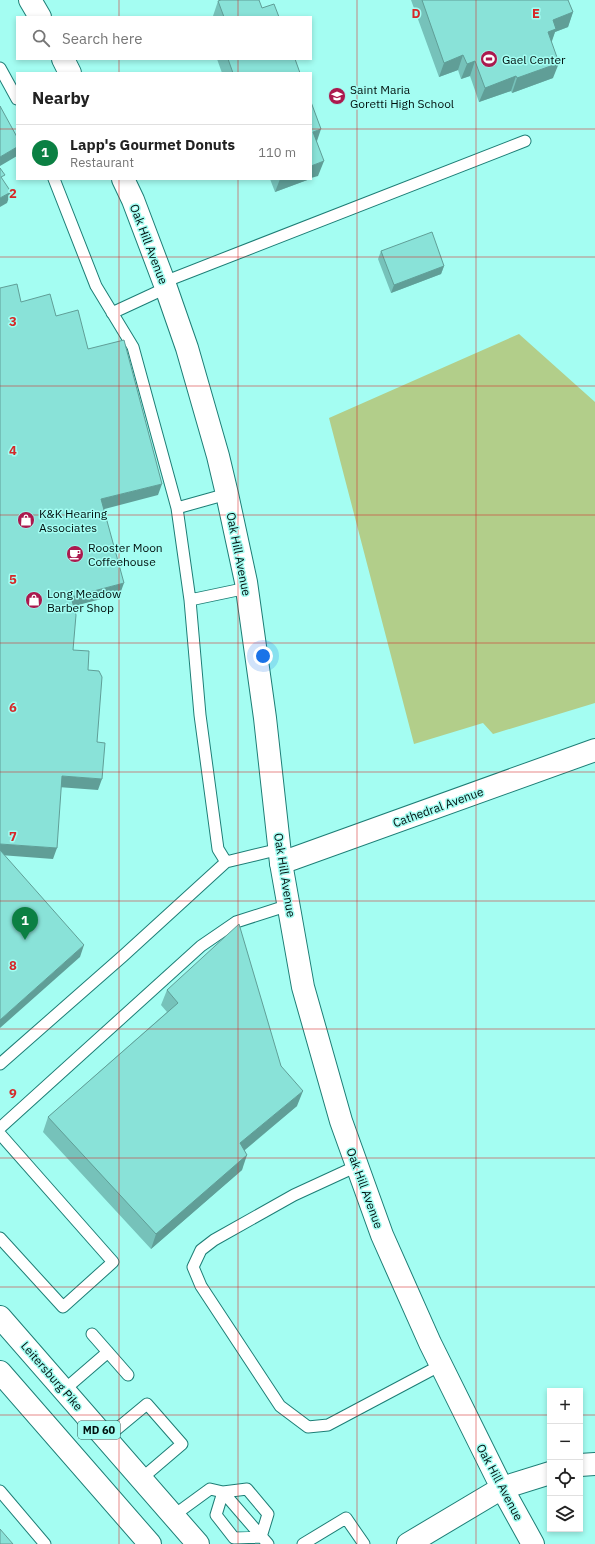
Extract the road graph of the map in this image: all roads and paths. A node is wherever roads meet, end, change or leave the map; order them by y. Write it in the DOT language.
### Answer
graph roads {
  1 [pos="30,0"];
  2 [pos="39,16"];
  3 [pos="64,60"];
  4 [pos="0,68"];
  5 [pos="70,72"];
  6 [pos="16,97"];
  7 [pos="526,141"];
  8 [pos="54,180"];
  9 [pos="123,180"];
  10 [pos="165,285"];
  11 [pos="112,313"];
  12 [pos="228,494"];
  13 [pos="177,508"];
  14 [pos="247,588"];
  15 [pos="190,600"];
  16 [pos="595,750"];
  17 [pos="281,856"];
  18 [pos="226,862"];
  19 [pos="289,905"];
  20 [pos="0,1064"];
  21 [pos="0,1128"];
  22 [pos="0,1134"];
  23 [pos="357,1166"];
  24 [pos="0,1238"];
  25 [pos="0,1316"];
  26 [pos="92,1334"];
  27 [pos="108,1352"];
  28 [pos="440,1365"];
  29 [pos="0,1372"];
  30 [pos="128,1375"];
  31 [pos="64,1390"];
  32 [pos="106,1438"];
  33 [pos="595,1464"];
  34 [pos="583,1465"];
  35 [pos="547,1474"];
  36 [pos="141,1479"];
  37 [pos="502,1488"];
  38 [pos="0,1492"];
  39 [pos="223,1492"];
  40 [pos="173,1516"];
  41 [pos="266,1542"];
  42 [pos="45,1544"];
  43 [pos="150,1544"];
  44 [pos="198,1544"];
  45 [pos="302,1544"];
  46 [pos="364,1544"];
  47 [pos="408,1544"];
  48 [pos="533,1544"];
  1 -- 2 [label="street"];
  3 -- 5 [label="street"];
  4 -- 6 [label="lane"];
  7 -- 10 [label="lane"];
  8 -- 11 [label="lane"];
  9 -- 10 [label="street, Oak Hill Avenue"];
  10 -- 11 [label="lane"];
  10 -- 12 [label="street, Oak Hill Avenue"];
  11 -- 13 [label="lane"];
  12 -- 13 [label="lane"];
  12 -- 14 [label="street, Oak Hill Avenue"];
  13 -- 15 [label="lane"];
  14 -- 15 [label="lane"];
  14 -- 17 [label="street, Oak Hill Avenue"];
  15 -- 18 [label="lane"];
  16 -- 17 [label="street, Cathedral Avenue"];
  17 -- 18 [label="lane"];
  17 -- 19 [label="street, Oak Hill Avenue"];
  18 -- 20 [label="lane"];
  19 -- 21 [label="lane"];
  19 -- 23 [label="street, Oak Hill Avenue"];
  22 -- 24 [label="lane"];
  23 -- 28 [label="street, Oak Hill Avenue"];
  23 -- 28 [label="lane"];
  25 -- 31 [label="street, Leitersburg Pike / MD 60"];
  26 -- 27 [label="lane"];
  27 -- 30 [label="lane"];
  27 -- 31 [label="lane"];
  28 -- 37 [label="street, Oak Hill Avenue"];
  29 -- 43 [label="street, MD 60"];
  31 -- 32 [label="street, Leitersburg Pike / MD 60"];
  32 -- 36 [label="street, Leitersburg Pike / MD 60"];
  32 -- 36 [label="lane"];
  33 -- 34 [label="street"];
  35 -- 37 [label="street"];
  36 -- 40 [label="street, Leitersburg Pike / MD 60"];
  37 -- 47 [label="street"];
  37 -- 48 [label="street, Oak Hill Avenue"];
  38 -- 42 [label="lane"];
  39 -- 40 [label="lane"];
  39 -- 41 [label="lane"];
  39 -- 41 [label="lane"];
  39 -- 41 [label="lane"];
  40 -- 44 [label="street, Leitersburg Pike / MD 60"];
  45 -- 46 [label="lane"];
}
